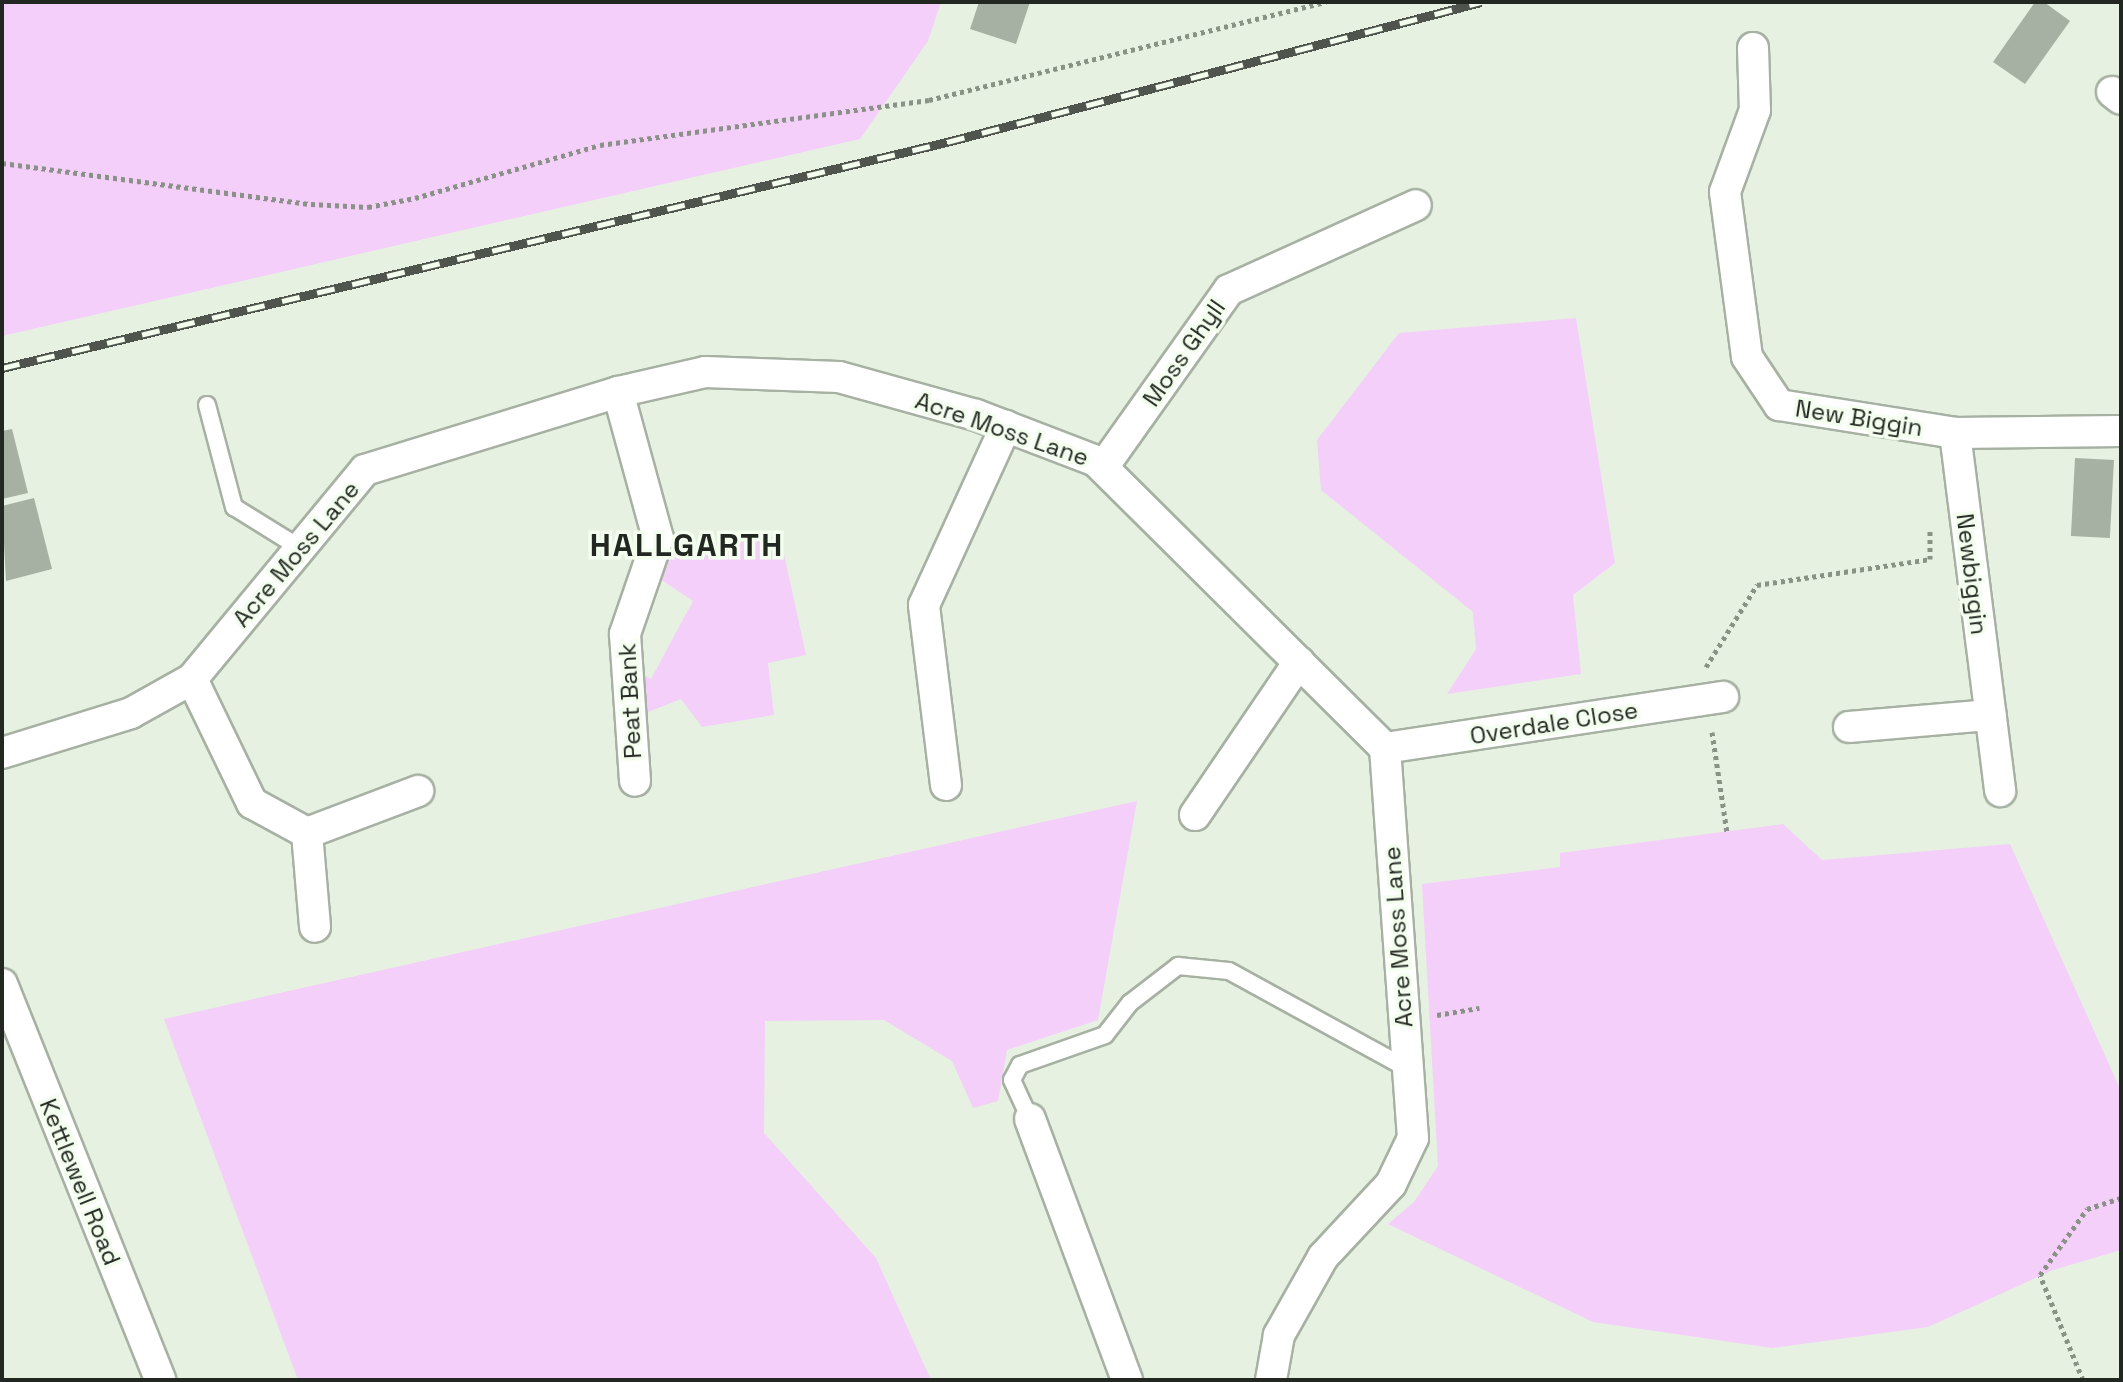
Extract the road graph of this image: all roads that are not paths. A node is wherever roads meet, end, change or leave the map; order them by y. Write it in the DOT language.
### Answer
graph roads {
  1 [pos="1753,48"];
  2 [pos="1416,205"];
  3 [pos="618,392"];
  4 [pos="207,405"];
  5 [pos="1006,426"];
  6 [pos="2121,431"];
  7 [pos="1955,433"];
  8 [pos="1103,467"];
  9 [pos="300,548"];
  10 [pos="1299,662"];
  11 [pos="192,679"];
  12 [pos="1704,700"];
  13 [pos="1990,715"];
  14 [pos="1849,727"];
  15 [pos="1385,748"];
  16 [pos="2,753"];
  17 [pos="635,781"];
  18 [pos="946,785"];
  19 [pos="418,791"];
  20 [pos="2000,791"];
  21 [pos="1195,815"];
  22 [pos="307,833"];
  23 [pos="315,927"];
  24 [pos="2,984"];
  25 [pos="1408,1069"];
  26 [pos="1030,1119"];
  27 [pos="160,1380"];
  28 [pos="1127,1380"];
  29 [pos="1271,1380"];
  1 -- 7 [label="street, New Biggin"];
  2 -- 8 [label="street, Moss Ghyll"];
  3 -- 5 [label="street, Acre Moss Lane"];
  3 -- 9 [label="street, Acre Moss Lane"];
  3 -- 17 [label="street, Peat Bank"];
  4 -- 9 [label="lane"];
  5 -- 8 [label="street, Acre Moss Lane"];
  5 -- 18 [label="street"];
  6 -- 7 [label="street, New Biggin"];
  7 -- 13 [label="street, Newbiggin"];
  8 -- 10 [label="street, Acre Moss Lane"];
  9 -- 11 [label="street, Acre Moss Lane"];
  10 -- 15 [label="street, Acre Moss Lane"];
  10 -- 21 [label="street"];
  11 -- 16 [label="street, Acre Moss Lane"];
  11 -- 22 [label="street"];
  12 -- 15 [label="street, Overdale Close"];
  13 -- 14 [label="street"];
  13 -- 20 [label="street, Newbiggin"];
  15 -- 25 [label="street, Acre Moss Lane"];
  19 -- 22 [label="street"];
  22 -- 23 [label="street"];
  24 -- 27 [label="street, Kettlewell Road"];
  25 -- 26 [label="lane"];
  25 -- 29 [label="street, Acre Moss Lane"];
  26 -- 28 [label="street"];
}
